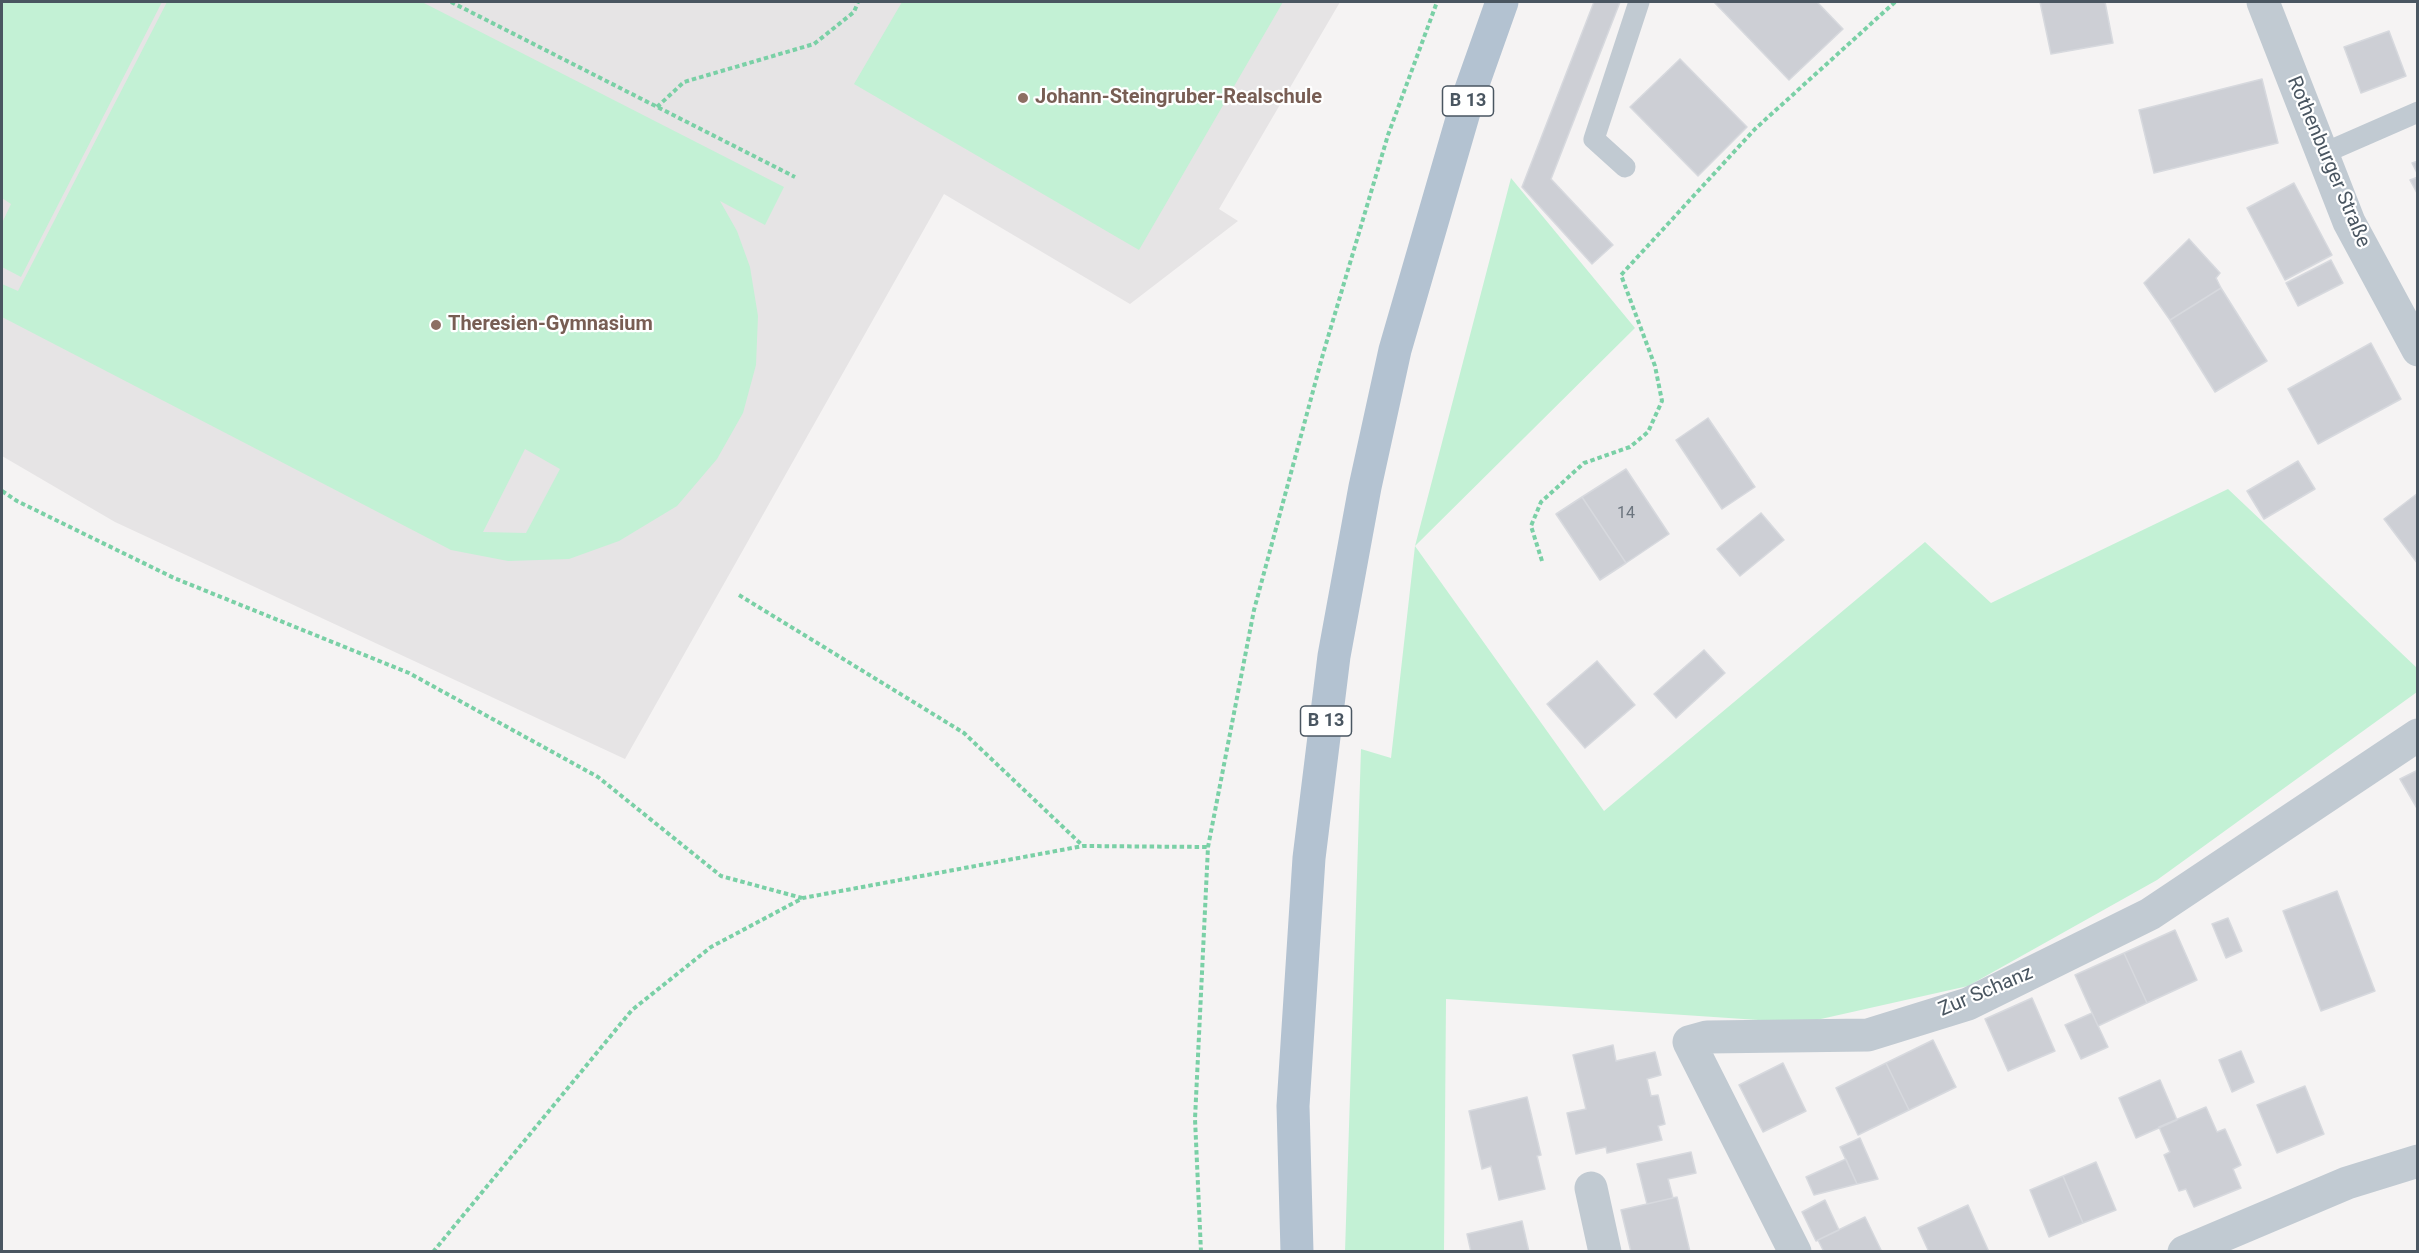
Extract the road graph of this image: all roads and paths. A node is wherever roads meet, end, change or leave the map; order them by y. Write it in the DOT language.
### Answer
graph roads {
  1 [pos="451,2"];
  2 [pos="858,2"];
  3 [pos="1437,2"];
  4 [pos="1502,2"];
  5 [pos="1639,2"];
  6 [pos="1895,2"];
  7 [pos="2263,2"];
  8 [pos="657,107"];
  9 [pos="2418,112"];
  10 [pos="2322,154"];
  11 [pos="1625,167"];
  12 [pos="795,177"];
  13 [pos="2418,350"];
  14 [pos="2,491"];
  15 [pos="1542,561"];
  16 [pos="739,595"];
  17 [pos="2418,735"];
  18 [pos="1083,846"];
  19 [pos="1208,847"];
  20 [pos="803,898"];
  21 [pos="2418,1161"];
  22 [pos="1591,1188"];
  23 [pos="433,1251"];
  24 [pos="1201,1251"];
  25 [pos="1297,1251"];
  26 [pos="1605,1251"];
  27 [pos="1795,1251"];
  28 [pos="2184,1251"];
  1 -- 8 [label="path"];
  2 -- 8 [label="path"];
  3 -- 19 [label="path"];
  4 -- 25 [label="main road, B 13"];
  5 -- 11 [label="lane"];
  6 -- 15 [label="path"];
  7 -- 10 [label="street, Rothenburger Straße"];
  8 -- 12 [label="path"];
  9 -- 10 [label="lane"];
  10 -- 13 [label="street, Rothenburger Straße"];
  14 -- 20 [label="path"];
  16 -- 18 [label="path"];
  17 -- 27 [label="street, Zur Schanz"];
  18 -- 19 [label="path"];
  18 -- 20 [label="path"];
  19 -- 24 [label="path"];
  20 -- 23 [label="path"];
  21 -- 28 [label="street"];
  22 -- 26 [label="street"];
}
